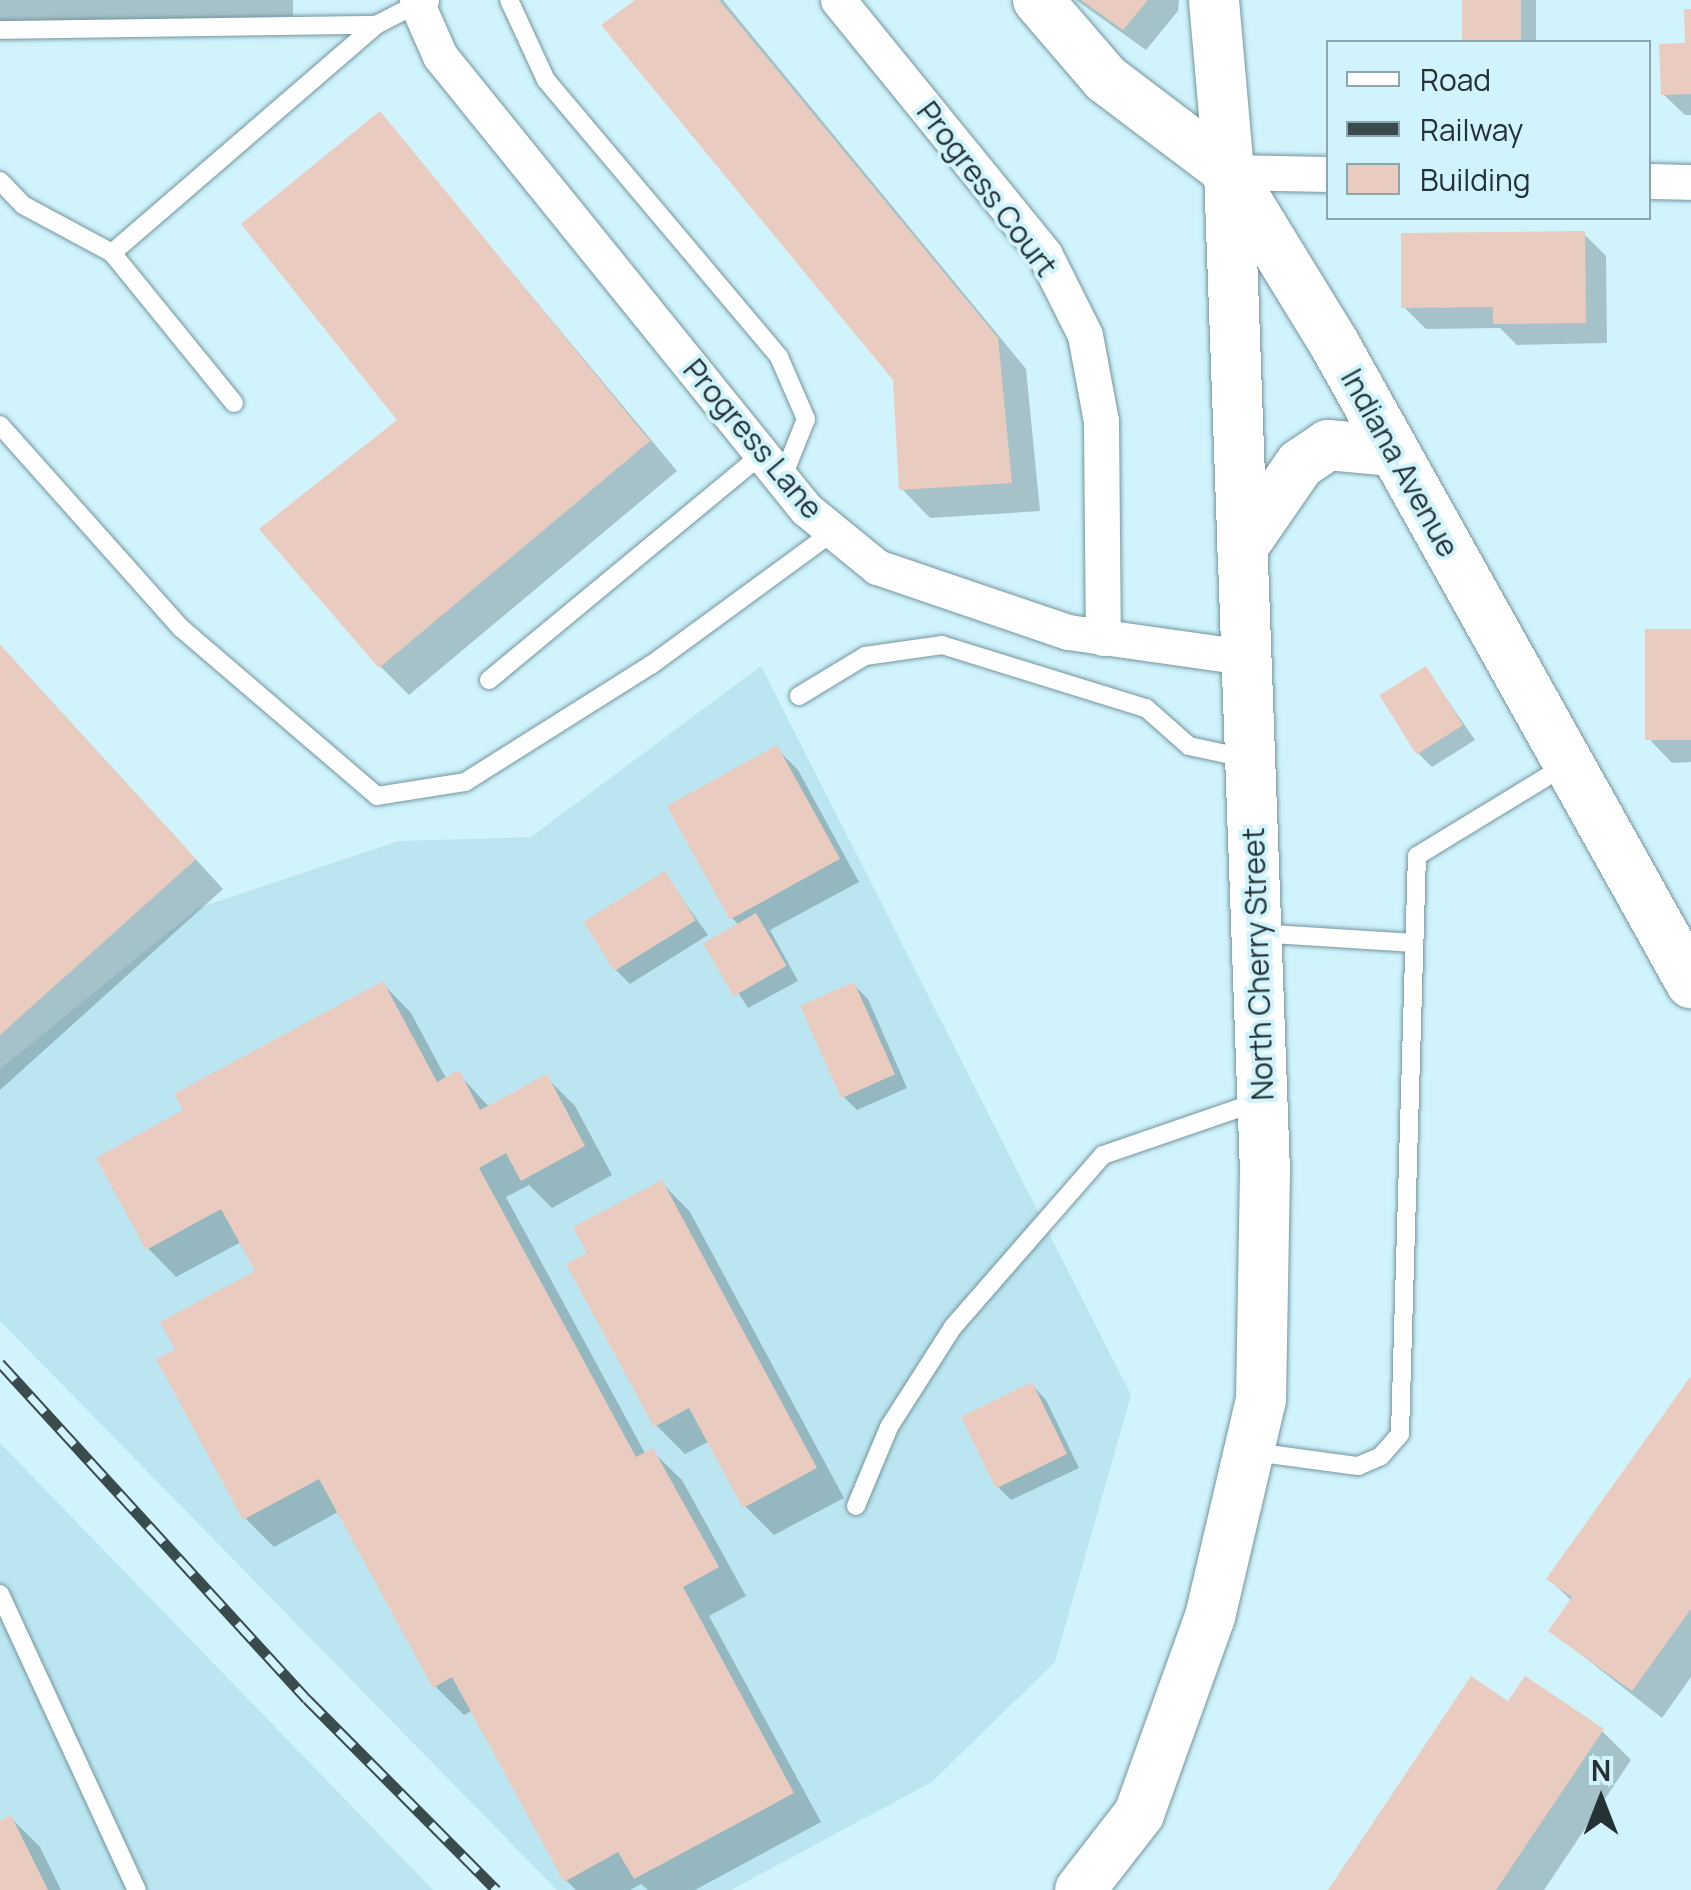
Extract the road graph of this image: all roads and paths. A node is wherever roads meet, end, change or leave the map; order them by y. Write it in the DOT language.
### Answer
graph roads {
  1 [pos="510,0"];
  2 [pos="838,0"];
  3 [pos="1038,0"];
  4 [pos="1214,0"];
  5 [pos="419,2"];
  6 [pos="376,26"];
  7 [pos="0,30"];
  8 [pos="1228,172"];
  9 [pos="1326,174"];
  10 [pos="1651,181"];
  11 [pos="0,182"];
  12 [pos="1691,182"];
  13 [pos="112,253"];
  14 [pos="234,404"];
  15 [pos="0,425"];
  16 [pos="1392,451"];
  17 [pos="772,466"];
  18 [pos="834,531"];
  19 [pos="1242,548"];
  20 [pos="1103,638"];
  21 [pos="1243,657"];
  22 [pos="489,680"];
  23 [pos="798,696"];
  24 [pos="1250,759"];
  25 [pos="1568,764"];
  26 [pos="1257,933"];
  27 [pos="1414,943"];
  28 [pos="1691,983"];
  29 [pos="1262,1100"];
  30 [pos="1249,1452"];
  31 [pos="856,1506"];
  32 [pos="0,1594"];
  33 [pos="137,1890"];
  34 [pos="1080,1890"];
  1 -- 17 [label="lane"];
  2 -- 20 [label="street, Progress Court"];
  3 -- 8 [label="main road, Indiana Avenue"];
  4 -- 8 [label="main road, North Cherry Street"];
  5 -- 6 [label="lane"];
  5 -- 17 [label="street, Progress Lane"];
  6 -- 7 [label="lane"];
  6 -- 13 [label="lane"];
  8 -- 9 [label="street"];
  8 -- 16 [label="main road, Indiana Avenue"];
  8 -- 19 [label="main road, North Cherry Street"];
  10 -- 12 [label="street"];
  11 -- 13 [label="lane"];
  13 -- 14 [label="lane"];
  15 -- 18 [label="lane"];
  16 -- 19 [label="main road"];
  16 -- 25 [label="main road, Indiana Avenue"];
  17 -- 18 [label="street, Progress Lane"];
  17 -- 22 [label="lane"];
  18 -- 20 [label="street, Progress Lane"];
  19 -- 21 [label="main road, North Cherry Street"];
  20 -- 21 [label="street, Progress Lane"];
  21 -- 24 [label="main road, North Cherry Street"];
  23 -- 24 [label="lane"];
  24 -- 26 [label="main road, North Cherry Street"];
  25 -- 27 [label="lane"];
  25 -- 28 [label="main road, Indiana Avenue"];
  26 -- 27 [label="lane"];
  26 -- 29 [label="main road, North Cherry Street"];
  27 -- 30 [label="lane"];
  29 -- 30 [label="main road, North Cherry Street"];
  29 -- 31 [label="lane"];
  30 -- 34 [label="main road, North Cherry Street"];
  32 -- 33 [label="lane"];
}
